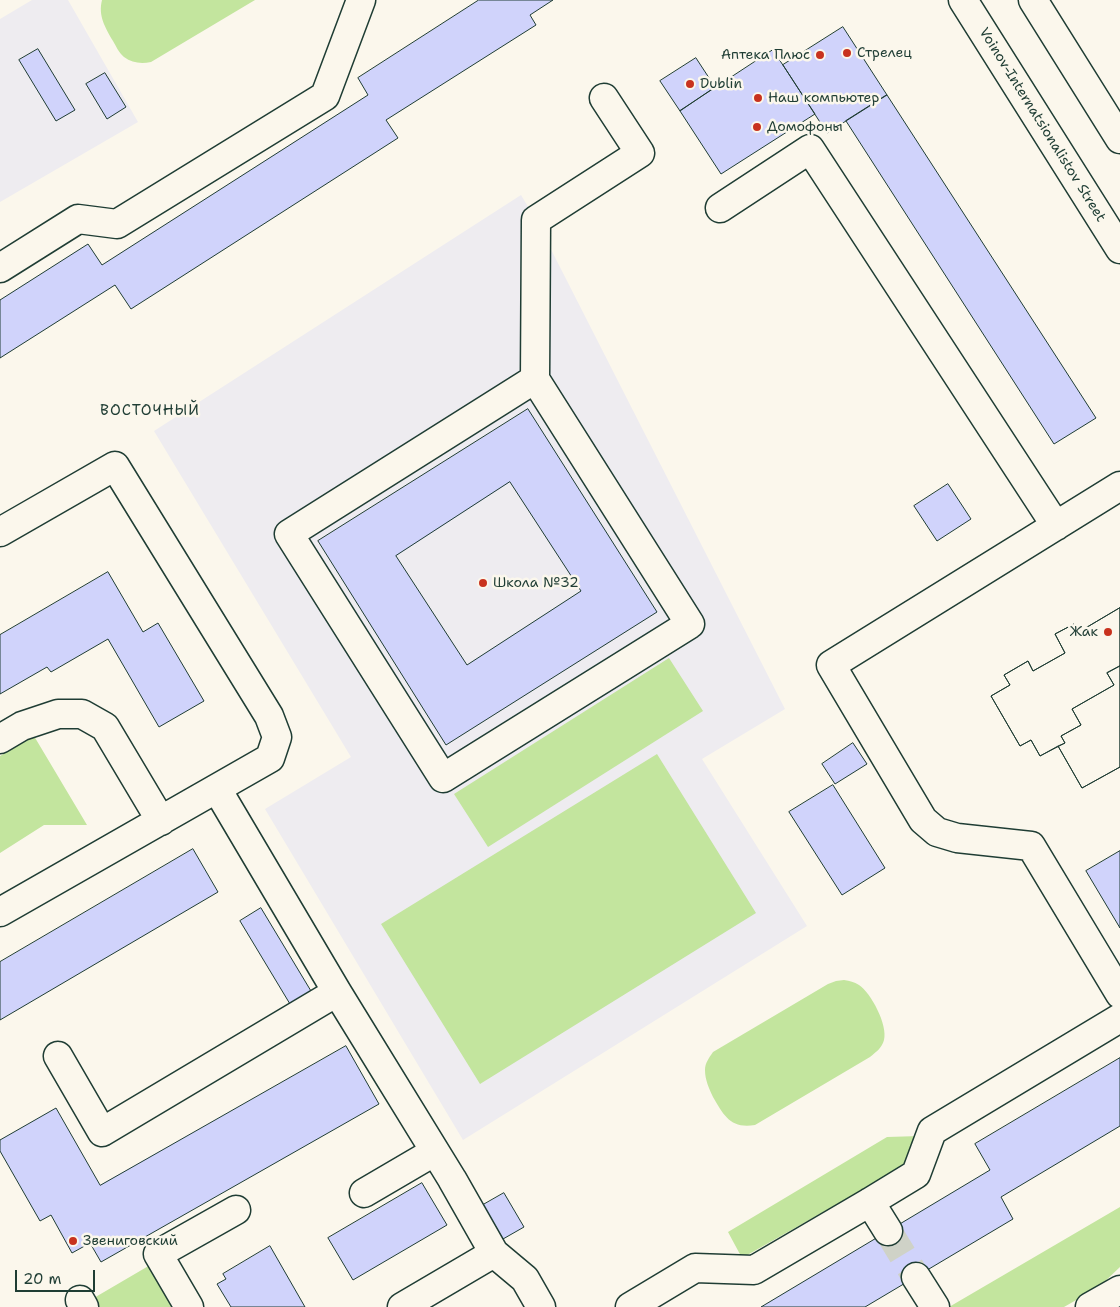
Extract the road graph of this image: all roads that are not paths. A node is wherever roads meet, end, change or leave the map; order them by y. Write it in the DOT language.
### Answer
graph roads {
  1 [pos="361,0"];
  2 [pos="963,0"];
  3 [pos="1033,0"];
  4 [pos="604,98"];
  5 [pos="1120,139"];
  6 [pos="720,208"];
  7 [pos="1120,249"];
  8 [pos="0,268"];
  9 [pos="535,379"];
  10 [pos="1120,486"];
  11 [pos="1056,526"];
  12 [pos="0,532"];
  13 [pos="0,739"];
  14 [pos="217,788"];
  15 [pos="161,820"];
  16 [pos="0,912"];
  17 [pos="337,992"];
  18 [pos="1120,994"];
  19 [pos="1120,1018"];
  20 [pos="58,1056"];
  21 [pos="434,1152"];
  22 [pos="364,1193"];
  23 [pos="870,1202"];
  24 [pos="236,1210"];
  25 [pos="888,1231"];
  26 [pos="494,1253"];
  27 [pos="916,1277"];
  28 [pos="1120,1290"];
  29 [pos="189,1307"];
  30 [pos="402,1307"];
  31 [pos="541,1307"];
  32 [pos="630,1307"];
  33 [pos="934,1307"];
  34 [pos="1090,1307"];
  1 -- 8 [label="main road"];
  2 -- 7 [label="main road, Voinov-Internatsionalistov Street"];
  3 -- 5 [label="main road"];
  4 -- 9 [label="main road"];
  6 -- 11 [label="main road"];
  9 -- 9 [label="main road"];
  10 -- 11 [label="main road"];
  11 -- 18 [label="main road"];
  12 -- 14 [label="main road"];
  13 -- 15 [label="main road"];
  14 -- 15 [label="main road"];
  14 -- 17 [label="main road"];
  15 -- 16 [label="main road"];
  17 -- 20 [label="main road"];
  17 -- 21 [label="main road"];
  19 -- 23 [label="main road"];
  21 -- 22 [label="main road"];
  21 -- 26 [label="main road"];
  23 -- 25 [label="main road"];
  23 -- 32 [label="main road"];
  24 -- 29 [label="main road"];
  26 -- 30 [label="main road"];
  26 -- 31 [label="main road"];
  27 -- 33 [label="main road"];
  28 -- 34 [label="main road"];
}
